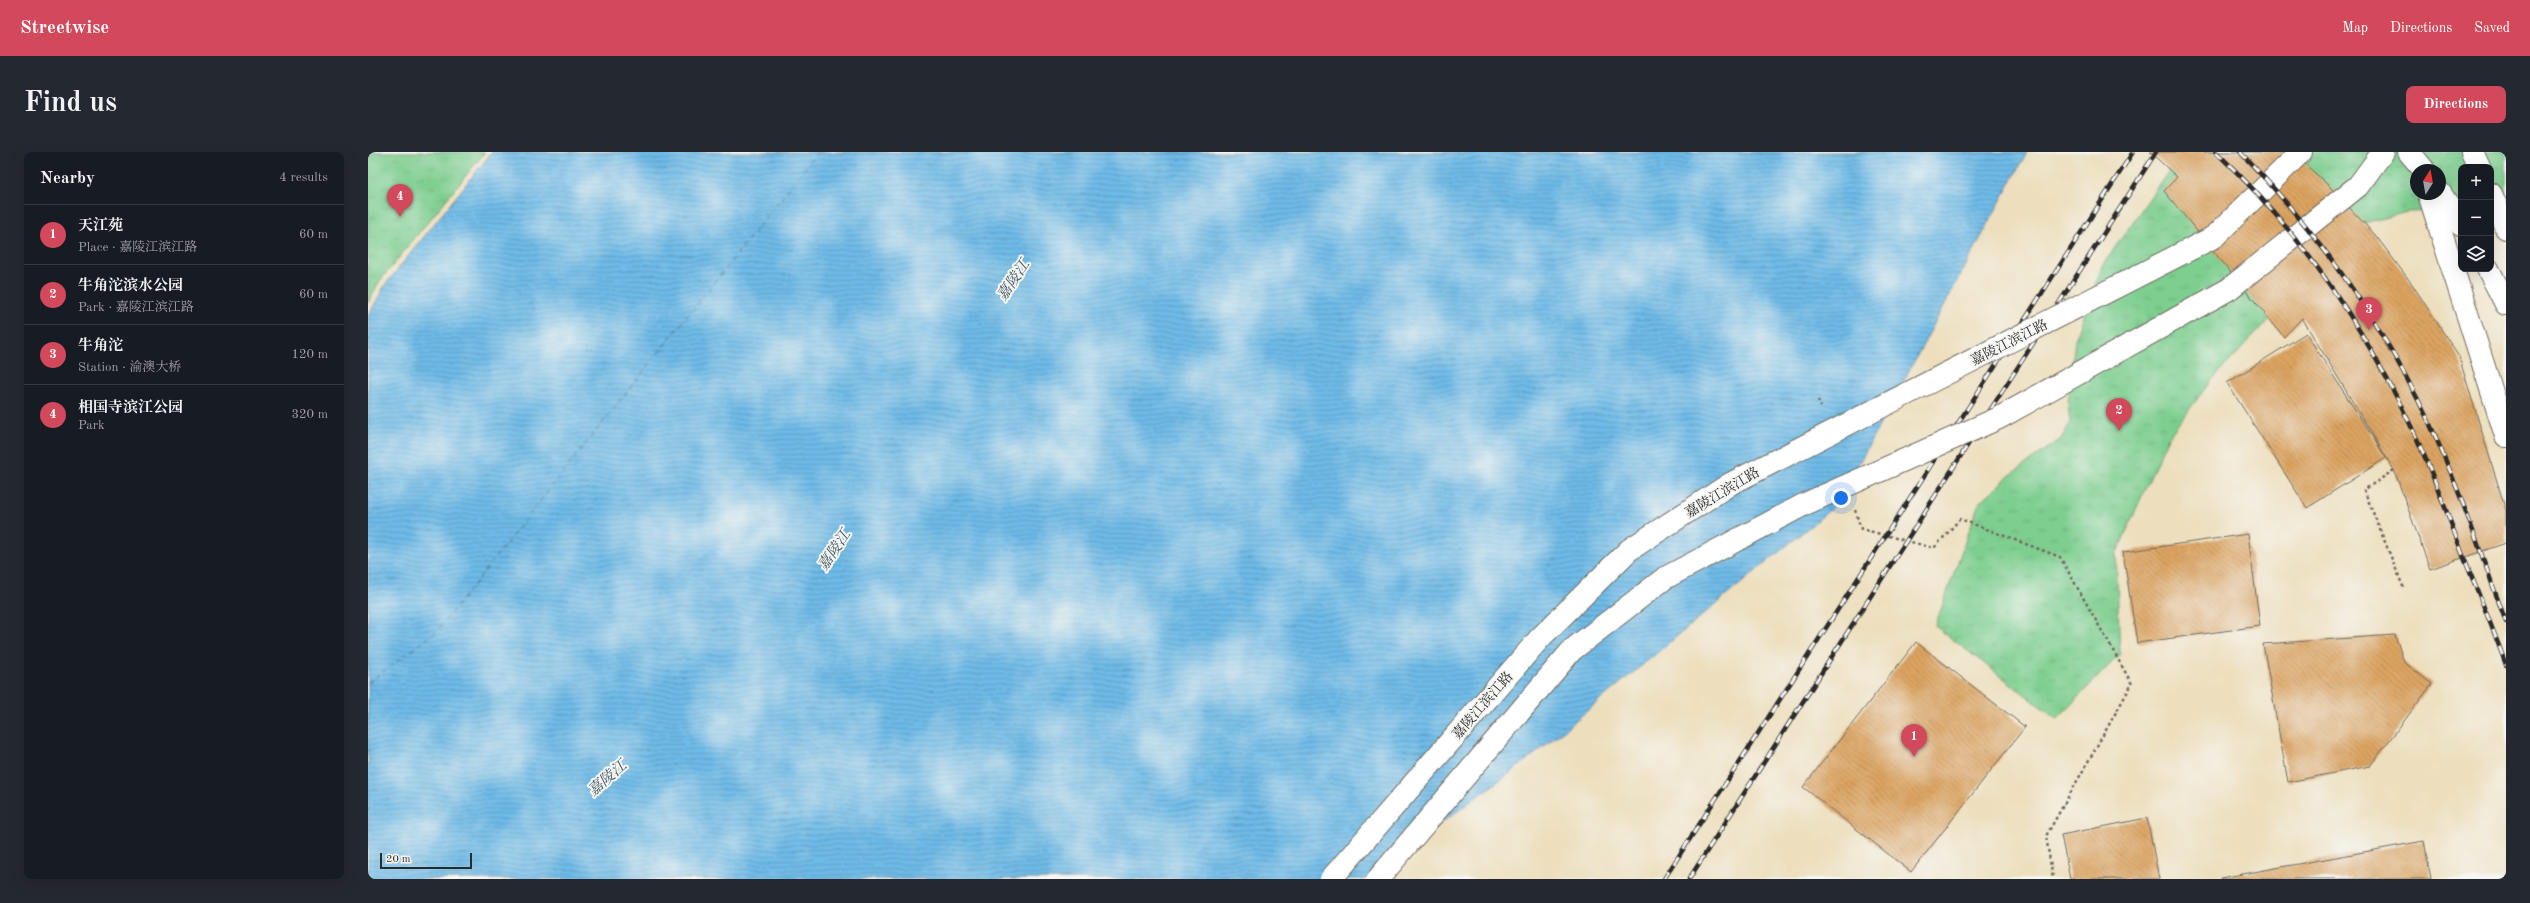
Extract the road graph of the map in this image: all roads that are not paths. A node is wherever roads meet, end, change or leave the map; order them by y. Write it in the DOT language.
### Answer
graph roads {
  1 [pos="2302,152"];
  2 [pos="2384,152"];
  3 [pos="2472,152"];
  4 [pos="2478,164"];
  5 [pos="2431,200"];
  6 [pos="2445,200"];
  7 [pos="2494,200"];
  8 [pos="2458,220"];
  9 [pos="2506,227"];
  10 [pos="2490,272"];
  11 [pos="2506,304"];
  12 [pos="2506,436"];
  13 [pos="1331,879"];
  14 [pos="1378,879"];
  1 -- 13 [label="main road, 嘉陵江滨江路, bridge"];
  2 -- 14 [label="main road, bridge"];
  3 -- 4 [label="main road"];
  5 -- 12 [label="main road"];
  6 -- 8 [label="main road"];
  7 -- 9 [label="main road"];
  10 -- 11 [label="main road"];
}
